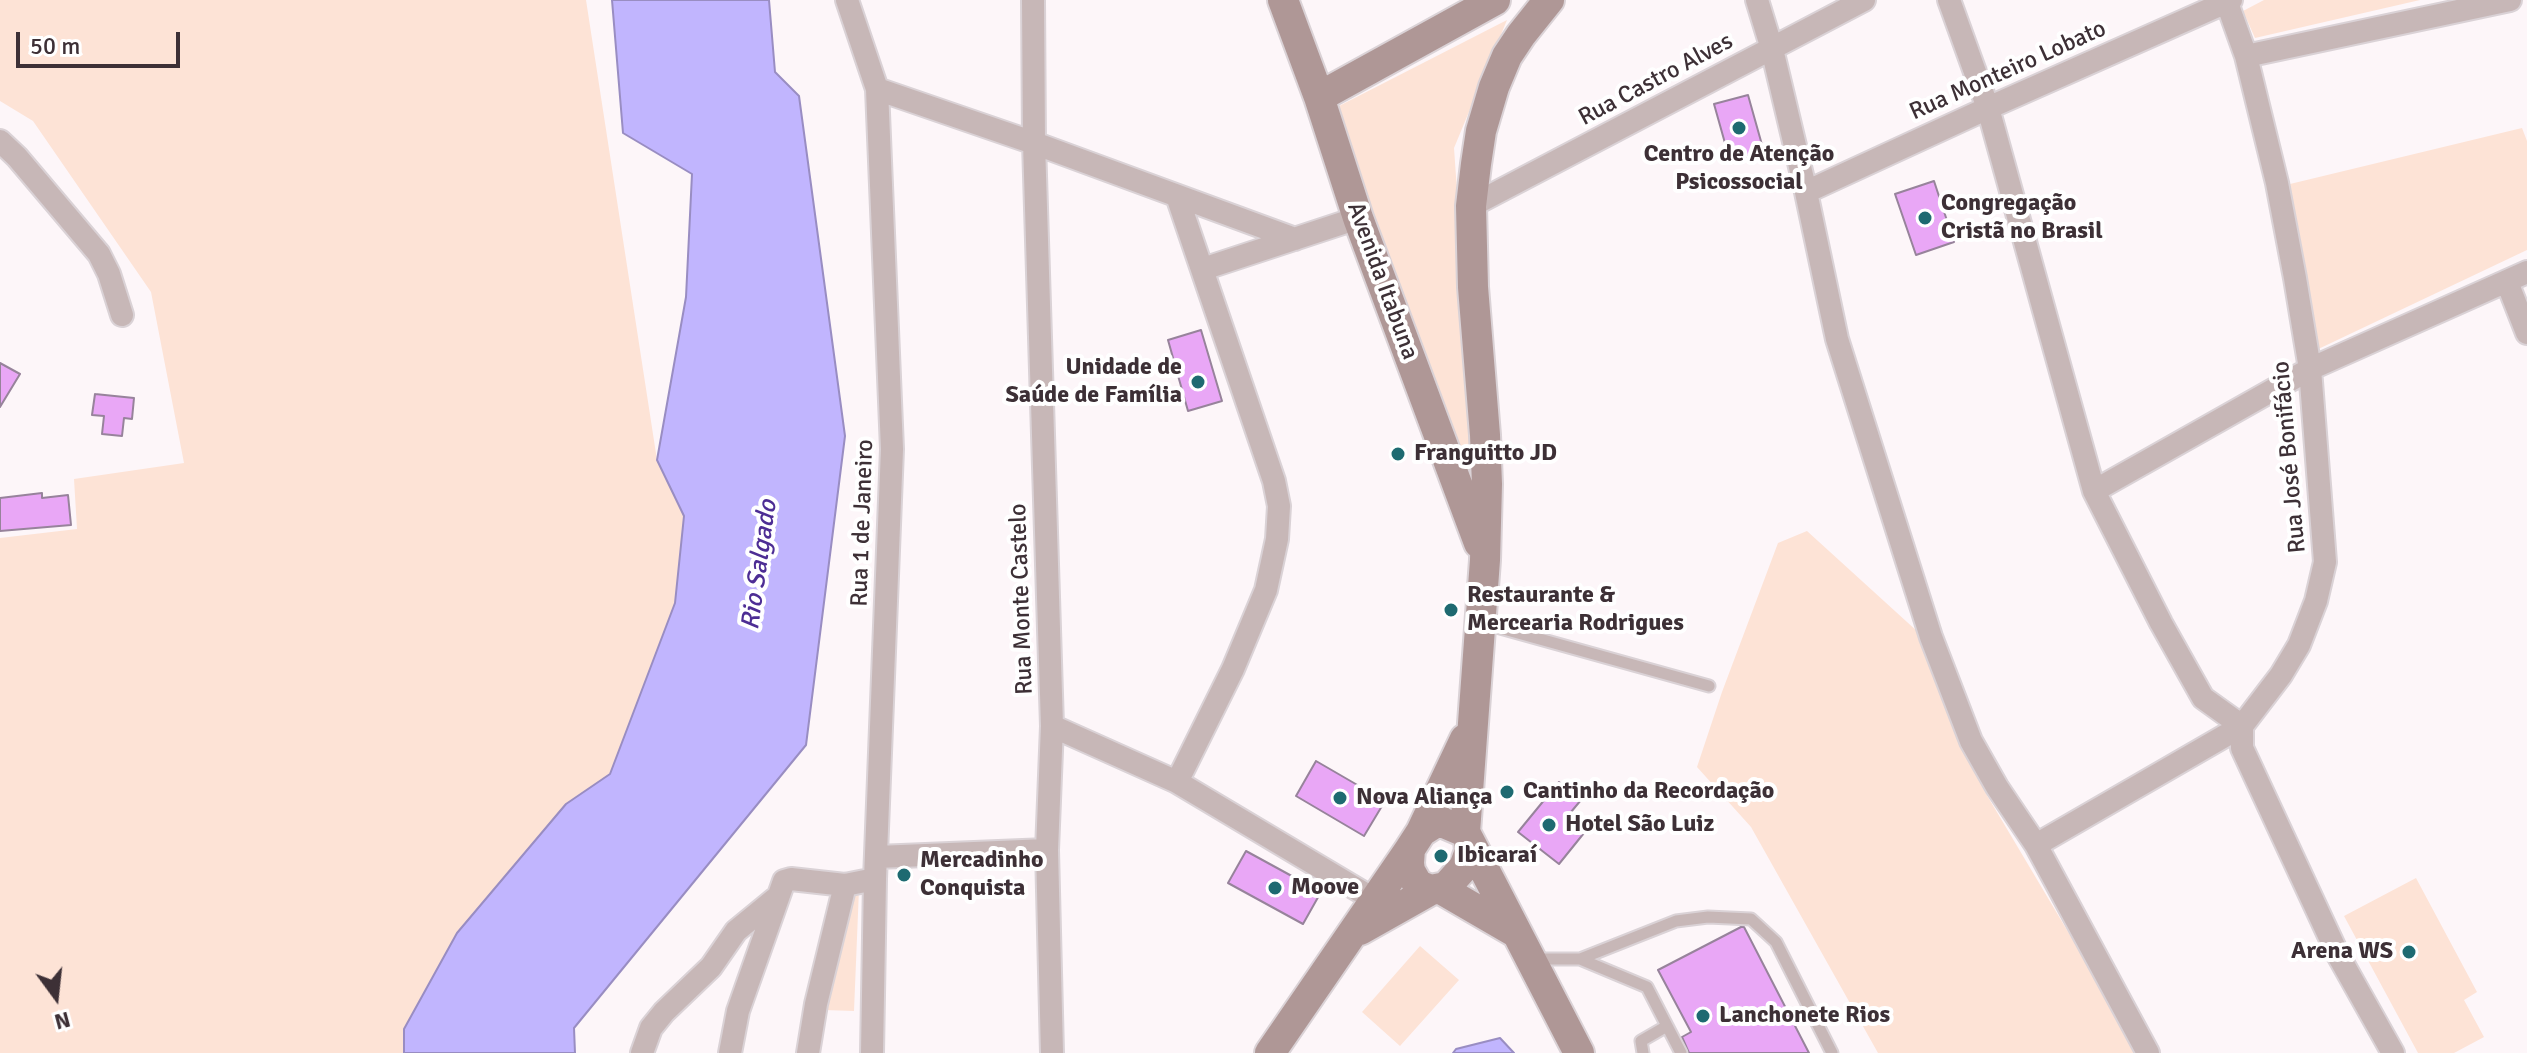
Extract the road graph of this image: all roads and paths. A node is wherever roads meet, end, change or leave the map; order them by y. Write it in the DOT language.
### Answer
graph roads {
  1 [pos="847,0"];
  2 [pos="1033,0"];
  3 [pos="1283,0"];
  4 [pos="1495,0"];
  5 [pos="1549,0"];
  6 [pos="1757,0"];
  7 [pos="1864,0"];
  8 [pos="1949,0"];
  9 [pos="2510,0"];
  10 [pos="2228,1"];
  11 [pos="1772,49"];
  12 [pos="2246,56"];
  13 [pos="877,89"];
  14 [pos="1319,97"];
  15 [pos="1988,108"];
  16 [pos="0,141"];
  17 [pos="1034,143"];
  18 [pos="1806,192"];
  19 [pos="1177,196"];
  20 [pos="1471,206"];
  21 [pos="1358,218"];
  22 [pos="1295,239"];
  23 [pos="1203,269"];
  24 [pos="2527,272"];
  25 [pos="2507,282"];
  26 [pos="122,315"];
  27 [pos="2527,333"];
  28 [pos="2310,369"];
  29 [pos="2094,491"];
  30 [pos="1485,560"];
  31 [pos="1480,622"];
  32 [pos="1709,686"];
  33 [pos="1472,723"];
  34 [pos="1052,726"];
  35 [pos="2242,726"];
  36 [pos="1177,782"];
  37 [pos="1467,836"];
  38 [pos="1416,840"];
  39 [pos="2036,845"];
  40 [pos="1047,850"];
  41 [pos="876,868"];
  42 [pos="845,885"];
  43 [pos="1436,889"];
  44 [pos="776,898"];
  45 [pos="1382,906"];
  46 [pos="1515,932"];
  47 [pos="1529,959"];
  48 [pos="1580,959"];
  49 [pos="1667,1026"];
  50 [pos="642,1053"];
  51 [pos="730,1053"];
  52 [pos="808,1053"];
  53 [pos="872,1053"];
  54 [pos="1052,1053"];
  55 [pos="1270,1053"];
  56 [pos="1579,1053"];
  57 [pos="1643,1053"];
  58 [pos="1681,1053"];
  59 [pos="1832,1053"];
  60 [pos="2148,1053"];
  61 [pos="2393,1053"];
  1 -- 13 [label="street, Rua 1 de Janeiro"];
  2 -- 17 [label="street, Rua Monte Castelo"];
  3 -- 14 [label="main road, Avenida Itabuna"];
  4 -- 14 [label="main road"];
  5 -- 20 [label="main road"];
  6 -- 11 [label="street"];
  7 -- 11 [label="street, Rua Castro Alves"];
  8 -- 15 [label="street"];
  9 -- 12 [label="street"];
  10 -- 12 [label="street, Rua José Bonifácio"];
  10 -- 15 [label="street, Rua Monteiro Lobato"];
  11 -- 18 [label="street"];
  11 -- 20 [label="street, Rua Castro Alves"];
  12 -- 28 [label="street, Rua José Bonifácio"];
  13 -- 17 [label="street"];
  13 -- 41 [label="street, Rua 1 de Janeiro"];
  14 -- 21 [label="main road, Avenida Itabuna"];
  15 -- 18 [label="street, Rua Monteiro Lobato"];
  15 -- 29 [label="street"];
  16 -- 26 [label="street"];
  17 -- 19 [label="street"];
  17 -- 34 [label="street, Rua Monte Castelo"];
  18 -- 39 [label="street"];
  19 -- 22 [label="street"];
  19 -- 23 [label="street"];
  20 -- 30 [label="main road"];
  21 -- 22 [label="street"];
  21 -- 30 [label="main road, Avenida Itabuna"];
  22 -- 23 [label="street"];
  23 -- 36 [label="street"];
  24 -- 25 [label="street"];
  25 -- 27 [label="street"];
  25 -- 28 [label="street"];
  28 -- 29 [label="street"];
  28 -- 35 [label="street, Rua José Bonifácio"];
  29 -- 35 [label="street"];
  30 -- 31 [label="main road"];
  31 -- 32 [label="lane"];
  31 -- 33 [label="main road"];
  33 -- 37 [label="main road"];
  33 -- 38 [label="main road"];
  34 -- 36 [label="street"];
  34 -- 40 [label="street, Rua Monte Castelo"];
  35 -- 39 [label="street"];
  35 -- 61 [label="street"];
  36 -- 45 [label="street"];
  37 -- 38 [label="main road"];
  37 -- 43 [label="main road"];
  37 -- 46 [label="main road"];
  38 -- 43 [label="main road"];
  38 -- 45 [label="main road"];
  39 -- 60 [label="street"];
  40 -- 41 [label="street"];
  40 -- 54 [label="street, Rua Monte Castelo"];
  41 -- 42 [label="street"];
  41 -- 53 [label="street, Rua 1 de Janeiro"];
  42 -- 44 [label="street"];
  42 -- 52 [label="street"];
  43 -- 45 [label="main road"];
  43 -- 46 [label="main road"];
  44 -- 50 [label="street"];
  44 -- 51 [label="street"];
  45 -- 55 [label="main road"];
  46 -- 47 [label="main road"];
  47 -- 48 [label="lane"];
  47 -- 56 [label="main road"];
  48 -- 49 [label="lane"];
  48 -- 59 [label="lane"];
  49 -- 57 [label="lane"];
  49 -- 58 [label="lane"];
}
